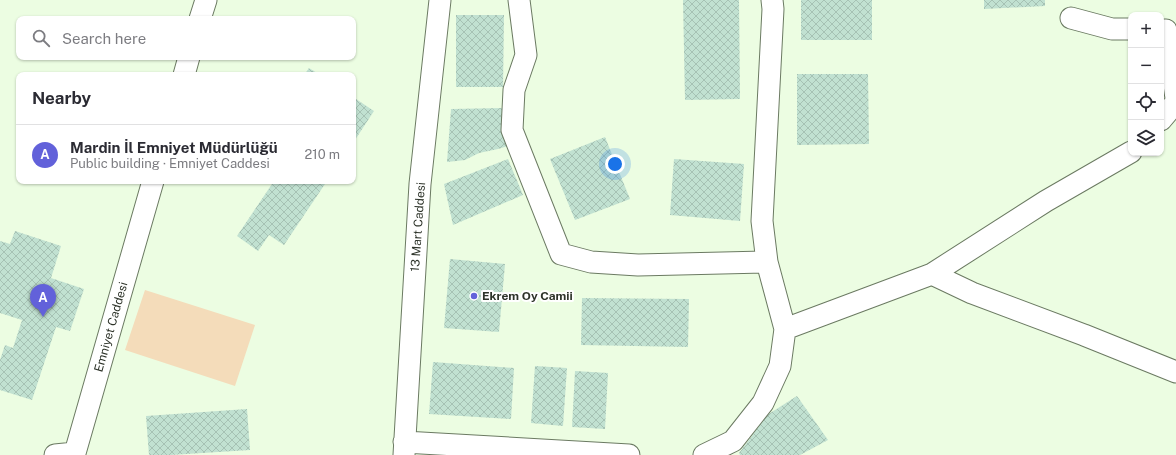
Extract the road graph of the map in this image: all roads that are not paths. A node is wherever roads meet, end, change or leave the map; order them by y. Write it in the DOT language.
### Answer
graph roads {
  1 [pos="206,0"];
  2 [pos="440,0"];
  3 [pos="519,0"];
  4 [pos="772,0"];
  5 [pos="201,16"];
  6 [pos="1071,18"];
  7 [pos="1128,29"];
  8 [pos="1168,32"];
  9 [pos="188,60"];
  10 [pos="185,72"];
  11 [pos="1176,98"];
  12 [pos="1176,102"];
  13 [pos="1164,116"];
  14 [pos="1128,154"];
  15 [pos="152,184"];
  16 [pos="766,262"];
  17 [pos="932,274"];
  18 [pos="786,329"];
  19 [pos="1176,372"];
  20 [pos="404,449"];
  21 [pos="75,454"];
  22 [pos="54,455"];
  23 [pos="629,455"];
  24 [pos="704,455"];
  1 -- 5 [label="street"];
  2 -- 20 [label="street, 13 Mart Caddesi"];
  3 -- 16 [label="street"];
  4 -- 16 [label="street"];
  6 -- 7 [label="street"];
  8 -- 11 [label="street"];
  9 -- 10 [label="street"];
  12 -- 13 [label="street"];
  14 -- 17 [label="street"];
  15 -- 21 [label="street, Emniyet Caddesi"];
  16 -- 18 [label="street"];
  17 -- 18 [label="street"];
  17 -- 19 [label="street"];
  18 -- 24 [label="street"];
  20 -- 23 [label="street"];
  21 -- 22 [label="street, Emniyet Caddesi"];
}
